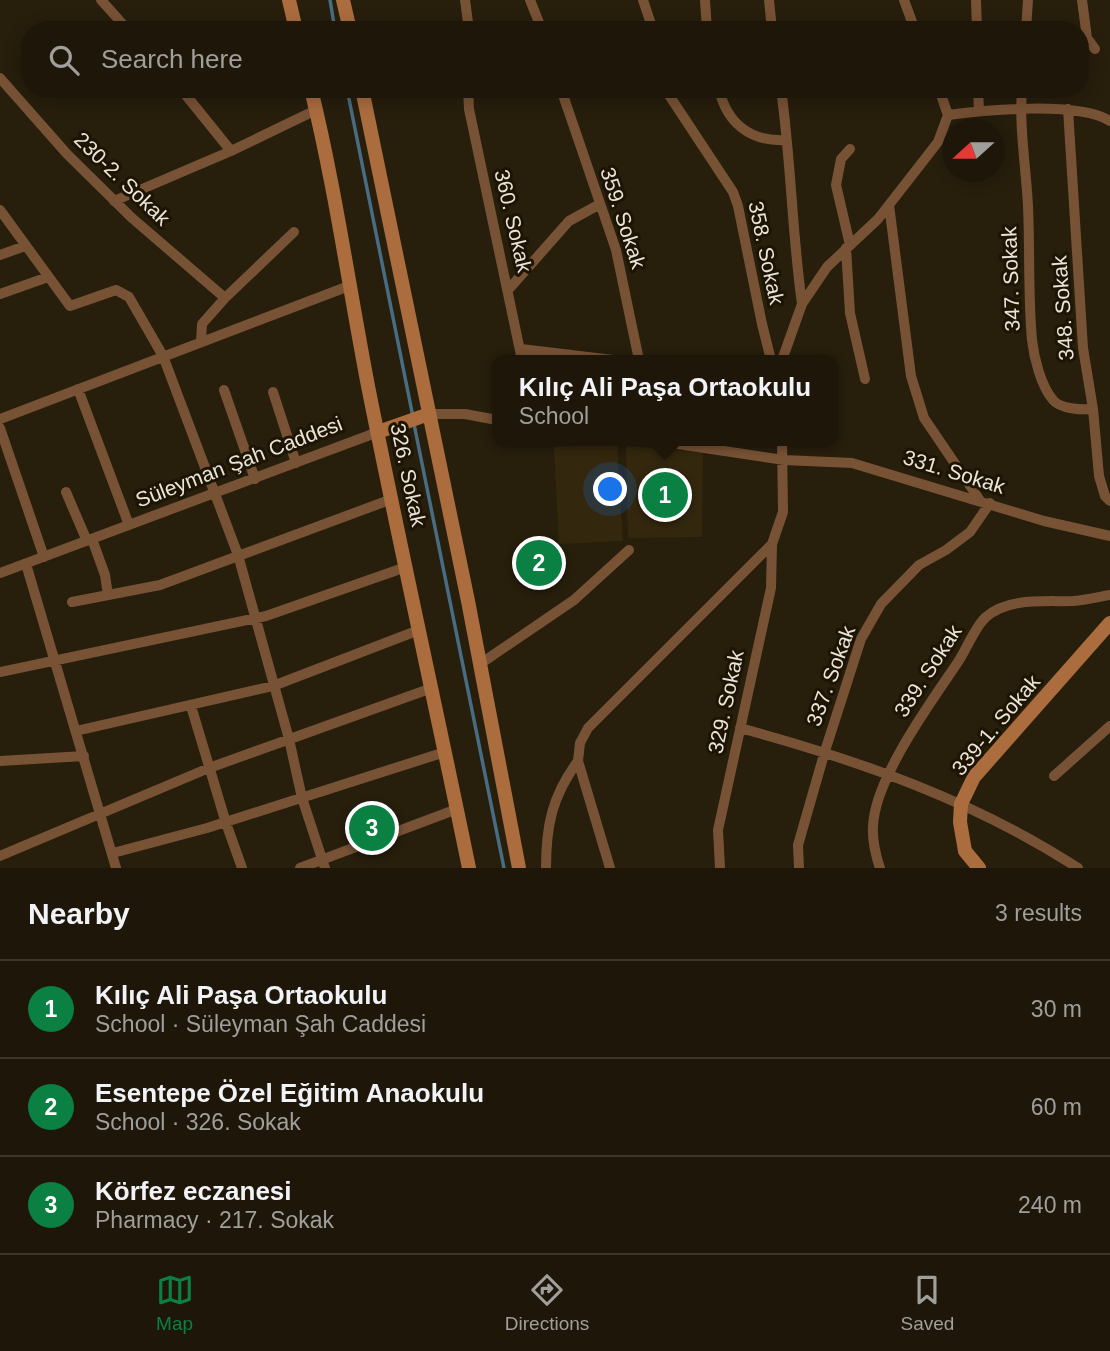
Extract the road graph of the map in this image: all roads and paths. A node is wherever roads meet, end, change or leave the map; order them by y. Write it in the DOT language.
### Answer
graph roads {
  1 [pos="101,0"];
  2 [pos="289,0"];
  3 [pos="343,0"];
  4 [pos="465,0"];
  5 [pos="530,0"];
  6 [pos="643,0"];
  7 [pos="705,0"];
  8 [pos="769,0"];
  9 [pos="904,0"];
  10 [pos="976,0"];
  11 [pos="1028,0"];
  12 [pos="1082,0"];
  13 [pos="120,21"];
  14 [pos="294,21"];
  15 [pos="347,21"];
  16 [pos="468,21"];
  17 [pos="538,21"];
  18 [pos="650,21"];
  19 [pos="706,21"];
  20 [pos="771,21"];
  21 [pos="912,21"];
  22 [pos="977,21"];
  23 [pos="1027,21"];
  24 [pos="1085,21"];
  25 [pos="1089,41"];
  26 [pos="1095,49"];
  27 [pos="0,78"];
  28 [pos="188,98"];
  29 [pos="313,98"];
  30 [pos="368,98"];
  31 [pos="469,98"];
  32 [pos="564,98"];
  33 [pos="671,98"];
  34 [pos="722,98"];
  35 [pos="782,98"];
  36 [pos="942,98"];
  37 [pos="978,98"];
  38 [pos="1021,98"];
  39 [pos="1068,109"];
  40 [pos="316,110"];
  41 [pos="1020,110"];
  42 [pos="979,111"];
  43 [pos="948,115"];
  44 [pos="1110,121"];
  45 [pos="786,139"];
  46 [pos="850,149"];
  47 [pos="231,150"];
  48 [pos="114,201"];
  49 [pos="600,204"];
  50 [pos="889,205"];
  51 [pos="0,210"];
  52 [pos="294,232"];
  53 [pos="25,246"];
  54 [pos="848,246"];
  55 [pos="0,255"];
  56 [pos="48,277"];
  57 [pos="349,286"];
  58 [pos="509,289"];
  59 [pos="0,294"];
  60 [pos="225,298"];
  61 [pos="802,304"];
  62 [pos="201,342"];
  63 [pos="521,355"];
  64 [pos="638,355"];
  65 [pos="770,355"];
  66 [pos="784,355"];
  67 [pos="163,356"];
  68 [pos="866,379"];
  69 [pos="78,389"];
  70 [pos="224,390"];
  71 [pos="273,392"];
  72 [pos="1093,410"];
  73 [pos="429,414"];
  74 [pos="492,418"];
  75 [pos="0,419"];
  76 [pos="0,428"];
  77 [pos="378,432"];
  78 [pos="691,446"];
  79 [pos="783,446"];
  80 [pos="784,460"];
  81 [pos="296,463"];
  82 [pos="255,479"];
  83 [pos="66,492"];
  84 [pos="215,493"];
  85 [pos="392,499"];
  86 [pos="985,501"];
  87 [pos="1110,501"];
  88 [pos="129,525"];
  89 [pos="1110,536"];
  90 [pos="90,540"];
  91 [pos="772,544"];
  92 [pos="629,550"];
  93 [pos="238,555"];
  94 [pos="44,557"];
  95 [pos="26,564"];
  96 [pos="406,567"];
  97 [pos="0,573"];
  98 [pos="108,595"];
  99 [pos="1110,595"];
  100 [pos="72,602"];
  101 [pos="256,618"];
  102 [pos="1110,623"];
  103 [pos="419,630"];
  104 [pos="55,660"];
  105 [pos="480,664"];
  106 [pos="0,672"];
  107 [pos="273,686"];
  108 [pos="432,688"];
  109 [pos="191,706"];
  110 [pos="1110,726"];
  111 [pos="740,728"];
  112 [pos="76,731"];
  113 [pos="289,739"];
  114 [pos="445,751"];
  115 [pos="825,751"];
  116 [pos="84,756"];
  117 [pos="0,761"];
  118 [pos="578,761"];
  119 [pos="209,768"];
  120 [pos="890,775"];
  121 [pos="1054,776"];
  122 [pos="302,798"];
  123 [pos="961,804"];
  124 [pos="457,809"];
  125 [pos="101,815"];
  126 [pos="226,823"];
  127 [pos="113,853"];
  128 [pos="0,856"];
  129 [pos="323,864"];
  130 [pos="116,868"];
  131 [pos="242,868"];
  132 [pos="300,868"];
  133 [pos="469,868"];
  134 [pos="519,868"];
  135 [pos="546,868"];
  136 [pos="610,868"];
  137 [pos="720,868"];
  138 [pos="799,868"];
  139 [pos="880,868"];
  140 [pos="979,868"];
  141 [pos="1078,868"];
  1 -- 13 [label="street"];
  2 -- 14 [label="street"];
  3 -- 15 [label="street"];
  4 -- 16 [label="street"];
  5 -- 17 [label="street"];
  6 -- 18 [label="street"];
  7 -- 19 [label="street"];
  8 -- 20 [label="street"];
  9 -- 21 [label="street"];
  10 -- 22 [label="street"];
  11 -- 23 [label="street"];
  12 -- 24 [label="street"];
  25 -- 26 [label="street"];
  27 -- 48 [label="street, 230-2. Sokak"];
  28 -- 47 [label="street"];
  29 -- 40 [label="street, 326. Sokak"];
  30 -- 73 [label="street, 326. Sokak"];
  31 -- 58 [label="street, 360. Sokak"];
  32 -- 49 [label="street, 359. Sokak"];
  33 -- 65 [label="street, 358. Sokak"];
  34 -- 45 [label="street"];
  35 -- 45 [label="street"];
  36 -- 43 [label="street"];
  37 -- 42 [label="street"];
  38 -- 41 [label="street"];
  39 -- 41 [label="street"];
  39 -- 44 [label="street"];
  39 -- 72 [label="street, 348. Sokak"];
  40 -- 47 [label="street"];
  40 -- 57 [label="street, 326. Sokak"];
  41 -- 42 [label="street"];
  41 -- 72 [label="street, 347. Sokak"];
  42 -- 43 [label="street"];
  43 -- 50 [label="street"];
  45 -- 61 [label="street"];
  46 -- 54 [label="street"];
  47 -- 48 [label="street"];
  48 -- 60 [label="street, 230-2. Sokak"];
  49 -- 58 [label="street"];
  49 -- 64 [label="street, 359. Sokak"];
  50 -- 54 [label="street"];
  50 -- 86 [label="street"];
  51 -- 53 [label="street"];
  52 -- 60 [label="street"];
  53 -- 55 [label="street"];
  53 -- 56 [label="street"];
  54 -- 61 [label="street"];
  54 -- 68 [label="street"];
  56 -- 59 [label="street"];
  56 -- 67 [label="street"];
  57 -- 62 [label="street"];
  57 -- 77 [label="street, 326. Sokak"];
  58 -- 63 [label="street, 360. Sokak"];
  60 -- 62 [label="street"];
  61 -- 66 [label="street"];
  62 -- 67 [label="street"];
  67 -- 69 [label="street"];
  67 -- 84 [label="street"];
  69 -- 75 [label="street"];
  69 -- 88 [label="street"];
  70 -- 82 [label="street"];
  71 -- 81 [label="street"];
  72 -- 87 [label="street, 348. Sokak"];
  73 -- 74 [label="street, Süleyman Şah Caddesi"];
  73 -- 77 [label="street, Süleyman Şah Caddesi"];
  73 -- 105 [label="street, 326. Sokak"];
  76 -- 94 [label="street"];
  77 -- 81 [label="street, Süleyman Şah Caddesi"];
  77 -- 85 [label="street, 326. Sokak"];
  78 -- 80 [label="street"];
  79 -- 80 [label="street"];
  80 -- 86 [label="street, 331. Sokak"];
  80 -- 91 [label="street"];
  81 -- 82 [label="street, Süleyman Şah Caddesi"];
  82 -- 84 [label="street, Süleyman Şah Caddesi"];
  83 -- 90 [label="street"];
  84 -- 88 [label="street, Süleyman Şah Caddesi"];
  84 -- 93 [label="street"];
  85 -- 93 [label="street"];
  85 -- 96 [label="street, 326. Sokak"];
  86 -- 89 [label="street, 331. Sokak"];
  86 -- 115 [label="street, 337. Sokak"];
  88 -- 90 [label="street, Süleyman Şah Caddesi"];
  90 -- 94 [label="street, Süleyman Şah Caddesi"];
  90 -- 98 [label="street"];
  91 -- 111 [label="street, 329. Sokak"];
  91 -- 118 [label="street"];
  92 -- 105 [label="street"];
  93 -- 98 [label="street"];
  93 -- 101 [label="street"];
  94 -- 95 [label="street, Süleyman Şah Caddesi"];
  95 -- 97 [label="street, Süleyman Şah Caddesi"];
  95 -- 104 [label="street"];
  96 -- 101 [label="street"];
  96 -- 103 [label="street, 326. Sokak"];
  98 -- 100 [label="street"];
  99 -- 120 [label="street, 339. Sokak"];
  101 -- 104 [label="street"];
  101 -- 107 [label="street"];
  102 -- 123 [label="street, 339-1. Sokak"];
  103 -- 107 [label="street"];
  103 -- 108 [label="street, 326. Sokak"];
  104 -- 106 [label="street"];
  104 -- 112 [label="street"];
  105 -- 134 [label="street, 326. Sokak"];
  107 -- 109 [label="street"];
  107 -- 113 [label="street"];
  108 -- 113 [label="street"];
  108 -- 114 [label="street, 326. Sokak"];
  109 -- 112 [label="street"];
  109 -- 119 [label="street"];
  110 -- 121 [label="street"];
  111 -- 115 [label="street"];
  111 -- 137 [label="street, 329. Sokak"];
  112 -- 116 [label="street"];
  113 -- 119 [label="street"];
  113 -- 122 [label="street"];
  114 -- 122 [label="street"];
  114 -- 124 [label="street, 326. Sokak"];
  115 -- 120 [label="street"];
  115 -- 138 [label="street, 337. Sokak"];
  116 -- 117 [label="street"];
  116 -- 125 [label="street"];
  118 -- 135 [label="street"];
  118 -- 136 [label="street"];
  119 -- 125 [label="street"];
  119 -- 126 [label="street"];
  120 -- 123 [label="street"];
  120 -- 139 [label="street, 339. Sokak"];
  122 -- 126 [label="street"];
  122 -- 129 [label="street"];
  123 -- 140 [label="street, 339-1. Sokak"];
  123 -- 141 [label="street"];
  124 -- 129 [label="street"];
  124 -- 133 [label="street, 326. Sokak"];
  125 -- 127 [label="street"];
  125 -- 128 [label="street"];
  126 -- 127 [label="street"];
  126 -- 131 [label="street"];
  127 -- 130 [label="street"];
  129 -- 132 [label="street"];
}
